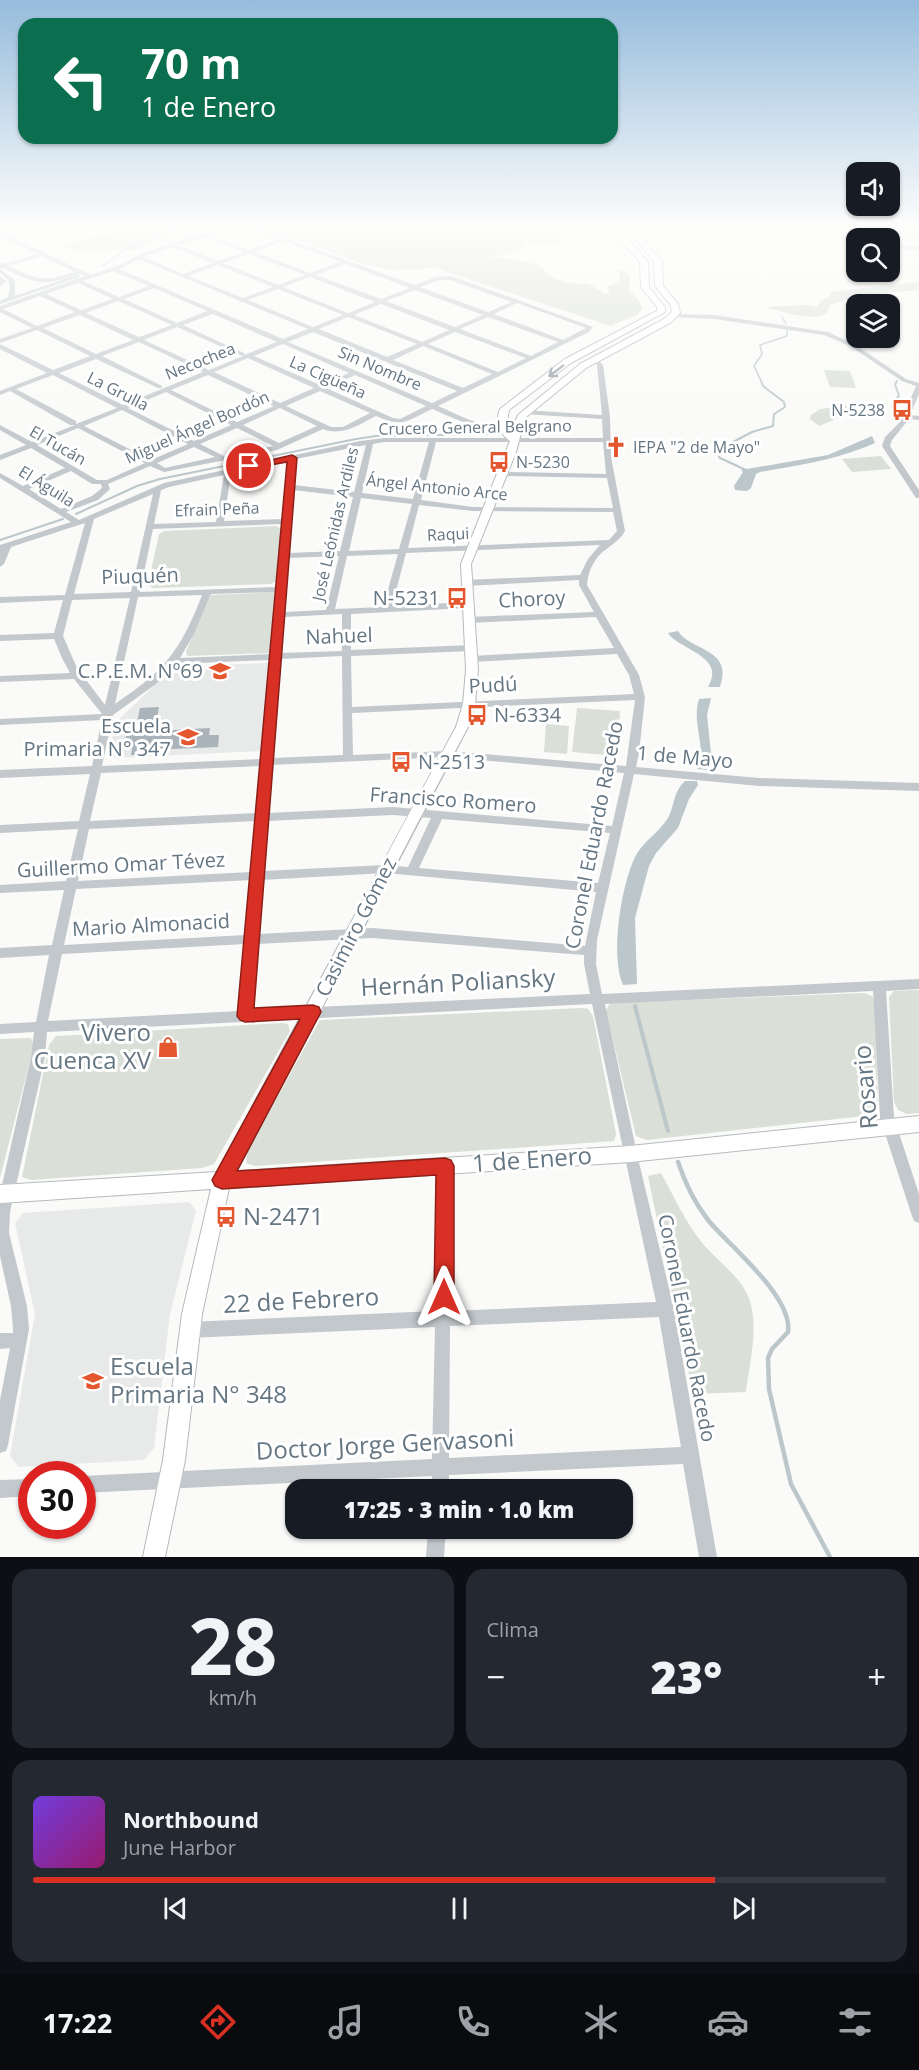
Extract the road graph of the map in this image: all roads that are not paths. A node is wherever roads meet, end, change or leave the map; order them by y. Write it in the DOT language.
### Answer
graph roads {
  1 [pos="26,299"];
  2 [pos="48,299"];
  3 [pos="119,299"];
  4 [pos="185,299"];
  5 [pos="240,299"];
  6 [pos="247,299"];
  7 [pos="307,299"];
  8 [pos="374,299"];
  9 [pos="381,299"];
  10 [pos="446,299"];
  11 [pos="511,299"];
  12 [pos="653,299"];
  13 [pos="670,299"];
  14 [pos="243,300"];
  15 [pos="378,300"];
  16 [pos="518,301"];
  17 [pos="0,309"];
  18 [pos="214,311"];
  19 [pos="80,313"];
  20 [pos="345,314"];
  21 [pos="488,314"];
  22 [pos="674,316"];
  23 [pos="178,325"];
  24 [pos="38,328"];
  25 [pos="310,328"];
  26 [pos="455,329"];
  27 [pos="138,340"];
  28 [pos="281,340"];
  29 [pos="0,341"];
  30 [pos="563,342"];
  31 [pos="422,344"];
  32 [pos="0,346"];
  33 [pos="245,355"];
  34 [pos="580,355"];
  35 [pos="96,356"];
  36 [pos="531,358"];
  37 [pos="594,359"];
  38 [pos="387,360"];
  39 [pos="205,371"];
  40 [pos="356,372"];
  41 [pos="53,373"];
  42 [pos="498,374"];
  43 [pos="919,386"];
  44 [pos="320,388"];
  45 [pos="11,389"];
  46 [pos="163,389"];
  47 [pos="463,391"];
  48 [pos="0,393"];
  49 [pos="434,405"];
  50 [pos="119,406"];
  51 [pos="280,406"];
  52 [pos="524,412"];
  53 [pos="376,413"];
  54 [pos="606,417"];
  55 [pos="907,417"];
  56 [pos="919,418"];
  57 [pos="76,424"];
  58 [pos="237,425"];
  59 [pos="323,426"];
  60 [pos="504,426"];
  61 [pos="0,427"];
  62 [pos="514,439"];
  63 [pos="607,440"];
  64 [pos="433,441"];
  65 [pos="370,442"];
  66 [pos="29,444"];
  67 [pos="194,444"];
  68 [pos="280,446"];
  69 [pos="0,453"];
  70 [pos="0,458"];
  71 [pos="292,458"];
  72 [pos="224,459"];
  73 [pos="149,465"];
  74 [pos="72,468"];
  75 [pos="228,471"];
  76 [pos="502,474"];
  77 [pos="0,475"];
  78 [pos="611,476"];
  79 [pos="104,483"];
  80 [pos="290,487"];
  81 [pos="158,488"];
  82 [pos="23,489"];
  83 [pos="357,494"];
  84 [pos="919,496"];
  85 [pos="416,502"];
  86 [pos="487,510"];
  87 [pos="618,510"];
  88 [pos="60,512"];
  89 [pos="90,518"];
  90 [pos="287,521"];
  91 [pos="78,523"];
  92 [pos="220,524"];
  93 [pos="149,527"];
  94 [pos="612,542"];
  95 [pos="3,547"];
  96 [pos="471,548"];
  97 [pos="403,551"];
  98 [pos="343,553"];
  99 [pos="284,556"];
  100 [pos="0,564"];
  101 [pos="583,577"];
  102 [pos="465,583"];
  103 [pos="281,589"];
  104 [pos="207,592"];
  105 [pos="134,595"];
  106 [pos="67,597"];
  107 [pos="0,600"];
  108 [pos="467,604"];
  109 [pos="387,609"];
  110 [pos="346,611"];
  111 [pos="330,612"];
  112 [pos="598,614"];
  113 [pos="279,615"];
  114 [pos="468,620"];
  115 [pos="58,636"];
  116 [pos="0,638"];
  117 [pos="620,651"];
  118 [pos="346,654"];
  119 [pos="471,654"];
  120 [pos="276,657"];
  121 [pos="172,661"];
  122 [pos="76,676"];
  123 [pos="0,679"];
  124 [pos="640,697"];
  125 [pos="470,704"];
  126 [pos="347,710"];
  127 [pos="108,716"];
  128 [pos="0,722"];
  129 [pos="448,754"];
  130 [pos="348,758"];
  131 [pos="267,762"];
  132 [pos="96,770"];
  133 [pos="630,771"];
  134 [pos="0,774"];
  135 [pos="919,787"];
  136 [pos="415,813"];
  137 [pos="438,815"];
  138 [pos="262,817"];
  139 [pos="84,825"];
  140 [pos="0,829"];
  141 [pos="617,830"];
  142 [pos="385,869"];
  143 [pos="412,871"];
  144 [pos="257,876"];
  145 [pos="70,885"];
  146 [pos="603,888"];
  147 [pos="0,889"];
  148 [pos="352,934"];
  149 [pos="252,939"];
  150 [pos="56,950"];
  151 [pos="591,951"];
  152 [pos="0,953"];
  153 [pos="919,984"];
  154 [pos="879,986"];
  155 [pos="596,999"];
  156 [pos="313,1012"];
  157 [pos="245,1016"];
  158 [pos="41,1027"];
  159 [pos="0,1029"];
  160 [pos="919,1124"];
  161 [pos="889,1126"];
  162 [pos="630,1154"];
  163 [pos="445,1166"];
  164 [pos="222,1180"];
  165 [pos="4,1193"];
  166 [pos="919,1216"];
  167 [pos="666,1309"];
  168 [pos="443,1319"];
  169 [pos="189,1330"];
  170 [pos="20,1340"];
  171 [pos="0,1341"];
  172 [pos="0,1445"];
  173 [pos="691,1455"];
  174 [pos="442,1466"];
  175 [pos="441,1479"];
  176 [pos="171,1480"];
  177 [pos="96,1484"];
  178 [pos="18,1488"];
  179 [pos="0,1489"];
  180 [pos="436,1539"];
  181 [pos="154,1557"];
  182 [pos="435,1557"];
  183 [pos="708,1557"];
  1 -- 17 [label="street"];
  2 -- 19 [label="street"];
  3 -- 19 [label="street"];
  3 -- 23 [label="street, La Cigüeña"];
  4 -- 18 [label="street, Sin Nombre"];
  5 -- 14 [label="street, Sin Nombre"];
  6 -- 14 [label="street"];
  7 -- 20 [label="street, Sin Nombre"];
  8 -- 15 [label="street"];
  9 -- 15 [label="street, Necochea"];
  10 -- 21 [label="street"];
  11 -- 16 [label="street, Necochea"];
  12 -- 34 [label="main road"];
  13 -- 22 [label="main road"];
  14 -- 25 [label="street, Sin Nombre"];
  15 -- 20 [label="street, Necochea"];
  15 -- 26 [label="street"];
  16 -- 21 [label="street"];
  16 -- 30 [label="street"];
  17 -- 24 [label="street"];
  18 -- 23 [label="street"];
  18 -- 28 [label="street, Sin Nombre"];
  19 -- 24 [label="street"];
  19 -- 27 [label="street"];
  20 -- 25 [label="street, Necochea"];
  20 -- 31 [label="street, Sin Nombre"];
  21 -- 26 [label="street"];
  21 -- 30 [label="street"];
  22 -- 37 [label="main road"];
  22 -- 43 [label="street"];
  23 -- 27 [label="street"];
  23 -- 33 [label="street, La Cigüeña"];
  24 -- 29 [label="street"];
  24 -- 35 [label="street"];
  25 -- 28 [label="street, Necochea"];
  25 -- 38 [label="street, Sin Nombre"];
  26 -- 31 [label="street"];
  26 -- 36 [label="street"];
  27 -- 35 [label="street"];
  27 -- 39 [label="street"];
  28 -- 33 [label="street, Necochea"];
  28 -- 40 [label="street, Sin Nombre"];
  30 -- 36 [label="street"];
  31 -- 38 [label="street"];
  31 -- 42 [label="street, Sin Nombre"];
  32 -- 41 [label="street, La Grulla"];
  33 -- 39 [label="street, Necochea"];
  33 -- 44 [label="street, La Cigüeña"];
  34 -- 37 [label="main road"];
  34 -- 60 [label="main road, one-way"];
  35 -- 41 [label="street"];
  35 -- 46 [label="street"];
  36 -- 42 [label="street"];
  37 -- 52 [label="main road"];
  37 -- 54 [label="street"];
  38 -- 47 [label="street, Sin Nombre"];
  39 -- 46 [label="street, Necochea"];
  39 -- 51 [label="street"];
  40 -- 44 [label="street, Miguel Ángel Bordón"];
  40 -- 49 [label="street, Sin Nombre"];
  41 -- 45 [label="street"];
  41 -- 50 [label="street, La Grulla"];
  42 -- 47 [label="street"];
  43 -- 55 [label="street"];
  44 -- 51 [label="street, Miguel Ángel Bordón"];
  44 -- 53 [label="street, La Cigüeña"];
  45 -- 48 [label="street"];
  45 -- 57 [label="street"];
  46 -- 50 [label="street, Necochea"];
  46 -- 58 [label="street"];
  47 -- 49 [label="street"];
  49 -- 53 [label="street, La Cigüeña"];
  49 -- 60 [label="street, Sin Nombre"];
  50 -- 57 [label="street, Necochea"];
  50 -- 67 [label="street, La Grulla"];
  51 -- 58 [label="street, Miguel Ángel Bordón"];
  51 -- 59 [label="street"];
  52 -- 54 [label="street"];
  52 -- 62 [label="main road, Casimiro Gómez"];
  53 -- 59 [label="street"];
  54 -- 63 [label="street"];
  55 -- 56 [label="street"];
  55 -- 84 [label="street"];
  57 -- 66 [label="street, Necochea"];
  57 -- 73 [label="street"];
  58 -- 67 [label="street, Miguel Ángel Bordón"];
  58 -- 68 [label="street"];
  59 -- 68 [label="street"];
  60 -- 62 [label="main road"];
  61 -- 66 [label="street, El Tucán"];
  62 -- 63 [label="street, Crucero General Belgrano"];
  62 -- 64 [label="street, Crucero General Belgrano"];
  62 -- 76 [label="main road, Casimiro Gómez"];
  63 -- 78 [label="street"];
  64 -- 65 [label="street, Crucero General Belgrano"];
  64 -- 85 [label="street"];
  65 -- 71 [label="street, Crucero General Belgrano"];
  65 -- 83 [label="street, José Leónidas Ardiles"];
  66 -- 69 [label="street, Necochea"];
  66 -- 70 [label="street, Necochea"];
  66 -- 74 [label="street, El Tucán"];
  67 -- 72 [label="street, La Grulla"];
  67 -- 73 [label="street, Miguel Ángel Bordón"];
  68 -- 72 [label="street"];
  71 -- 75 [label="street, Crucero General Belgrano"];
  71 -- 80 [label="street"];
  72 -- 73 [label="street"];
  73 -- 79 [label="street, Miguel Ángel Bordón"];
  74 -- 79 [label="street, El Tucán"];
  74 -- 82 [label="street"];
  75 -- 81 [label="street, Crucero General Belgrano"];
  75 -- 92 [label="street"];
  76 -- 78 [label="street"];
  76 -- 86 [label="main road, Casimiro Gómez"];
  77 -- 82 [label="street, El Águila"];
  78 -- 87 [label="street"];
  79 -- 88 [label="street, Miguel Ángel Bordón"];
  80 -- 83 [label="street, Ángel Antonio Arce"];
  80 -- 90 [label="street"];
  81 -- 89 [label="street, Crucero General Belgrano"];
  81 -- 93 [label="street"];
  82 -- 88 [label="street, El Águila"];
  83 -- 85 [label="street, Ángel Antonio Arce"];
  83 -- 98 [label="street, José Leónidas Ardiles"];
  85 -- 86 [label="street, Ángel Antonio Arce"];
  85 -- 97 [label="street"];
  86 -- 87 [label="street, Ángel Antonio Arce"];
  86 -- 96 [label="main road, Casimiro Gómez"];
  87 -- 94 [label="street"];
  88 -- 91 [label="street, El Águila"];
  89 -- 91 [label="street, Crucero General Belgrano"];
  89 -- 106 [label="street"];
  90 -- 92 [label="street, Efrain Peña"];
  90 -- 99 [label="street"];
  91 -- 95 [label="street, Crucero General Belgrano"];
  92 -- 93 [label="street, Efrain Peña"];
  93 -- 105 [label="street"];
  94 -- 96 [label="street, Raqui"];
  94 -- 101 [label="street"];
  95 -- 100 [label="street"];
  96 -- 97 [label="street, Raqui"];
  96 -- 102 [label="main road, Casimiro Gómez"];
  97 -- 98 [label="street, Raqui"];
  97 -- 109 [label="street"];
  98 -- 99 [label="street, Raqui"];
  98 -- 111 [label="street, José Leónidas Ardiles"];
  99 -- 103 [label="street"];
  101 -- 102 [label="street"];
  101 -- 112 [label="street, Coronel Eduardo Racedo"];
  102 -- 108 [label="main road, Casimiro Gómez"];
  103 -- 104 [label="street, Piuquén"];
  103 -- 113 [label="street"];
  104 -- 105 [label="street, Piuquén"];
  104 -- 121 [label="street"];
  105 -- 106 [label="street, Piuquén"];
  105 -- 127 [label="street"];
  106 -- 107 [label="street, Piuquén"];
  106 -- 115 [label="street"];
  108 -- 109 [label="street"];
  108 -- 114 [label="main road, Casimiro Gómez"];
  109 -- 110 [label="street"];
  110 -- 111 [label="street"];
  110 -- 118 [label="street, José Leónidas Ardiles"];
  111 -- 113 [label="street"];
  112 -- 114 [label="street, Choroy"];
  112 -- 117 [label="street, Coronel Eduardo Racedo"];
  113 -- 120 [label="street"];
  114 -- 119 [label="main road, Casimiro Gómez"];
  115 -- 116 [label="street"];
  115 -- 122 [label="street"];
  117 -- 119 [label="street, Nahuel"];
  117 -- 124 [label="street, Coronel Eduardo Racedo"];
  118 -- 119 [label="street, Nahuel"];
  118 -- 120 [label="street, Nahuel"];
  118 -- 126 [label="street, José Leónidas Ardiles"];
  119 -- 125 [label="main road, Casimiro Gómez"];
  120 -- 121 [label="street, Nahuel"];
  120 -- 131 [label="street"];
  121 -- 127 [label="street"];
  122 -- 123 [label="street"];
  122 -- 127 [label="street"];
  124 -- 125 [label="street, Pudú"];
  124 -- 133 [label="street, Coronel Eduardo Racedo"];
  125 -- 126 [label="street, Pudú"];
  125 -- 129 [label="main road, Casimiro Gómez"];
  126 -- 130 [label="street, José Leónidas Ardiles"];
  127 -- 128 [label="street"];
  127 -- 132 [label="street"];
  129 -- 130 [label="street, 1 de Mayo"];
  129 -- 133 [label="street, 1 de Mayo"];
  129 -- 136 [label="main road, Casimiro Gómez"];
  130 -- 131 [label="street, 1 de Mayo"];
  131 -- 132 [label="street, 1 de Mayo"];
  131 -- 138 [label="street"];
  132 -- 134 [label="street, 1 de Mayo"];
  132 -- 139 [label="street"];
  133 -- 135 [label="street, 1 de Mayo"];
  133 -- 141 [label="street, Coronel Eduardo Racedo"];
  136 -- 137 [label="street, Francisco Romero"];
  136 -- 138 [label="street, Francisco Romero"];
  136 -- 142 [label="main road, Casimiro Gómez"];
  137 -- 141 [label="street, Francisco Romero"];
  137 -- 143 [label="street"];
  138 -- 139 [label="street, Francisco Romero"];
  138 -- 144 [label="street"];
  139 -- 140 [label="street, Francisco Romero"];
  139 -- 145 [label="street"];
  141 -- 146 [label="street, Coronel Eduardo Racedo"];
  142 -- 143 [label="street, Guillermo Omar Tévez"];
  142 -- 144 [label="street, Guillermo Omar Tévez"];
  142 -- 148 [label="main road, Casimiro Gómez"];
  143 -- 146 [label="street, Guillermo Omar Tévez"];
  144 -- 145 [label="street, Guillermo Omar Tévez"];
  144 -- 149 [label="street"];
  145 -- 147 [label="street, Guillermo Omar Tévez"];
  145 -- 150 [label="street"];
  146 -- 151 [label="street, Coronel Eduardo Racedo"];
  148 -- 149 [label="street, Mario Almonacid"];
  148 -- 151 [label="street, Mario Almonacid"];
  148 -- 156 [label="main road, Casimiro Gómez"];
  149 -- 150 [label="street, Mario Almonacid"];
  149 -- 157 [label="street"];
  150 -- 152 [label="street, Mario Almonacid"];
  150 -- 158 [label="street"];
  151 -- 155 [label="street, Coronel Eduardo Racedo"];
  153 -- 154 [label="street, Hernán Poliansky"];
  154 -- 155 [label="street, Hernán Poliansky"];
  154 -- 161 [label="street, Rosario"];
  155 -- 156 [label="street, Hernán Poliansky"];
  155 -- 162 [label="street, Coronel Eduardo Racedo"];
  156 -- 157 [label="street, Hernán Poliansky"];
  156 -- 164 [label="main road, Casimiro Gómez"];
  157 -- 158 [label="street, Hernán Poliansky"];
  158 -- 159 [label="street, Hernán Poliansky"];
  158 -- 165 [label="street"];
  160 -- 161 [label="main road, 1 de Enero"];
  161 -- 162 [label="main road, 1 de Enero"];
  161 -- 166 [label="street, Rosario"];
  162 -- 163 [label="main road, 1 de Enero"];
  162 -- 167 [label="street, Coronel Eduardo Racedo"];
  163 -- 164 [label="main road, 1 de Enero"];
  163 -- 168 [label="street"];
  164 -- 165 [label="main road, 1 de Enero"];
  164 -- 169 [label="main road, Casimiro Gómez"];
  165 -- 170 [label="street"];
  167 -- 168 [label="street, 22 de Febrero"];
  167 -- 173 [label="street, Coronel Eduardo Racedo"];
  168 -- 169 [label="street, 22 de Febrero"];
  168 -- 174 [label="street"];
  169 -- 176 [label="main road, Casimiro Gómez"];
  170 -- 171 [label="street"];
  170 -- 172 [label="street"];
  173 -- 174 [label="street, Doctor Jorge Gervasoni"];
  173 -- 183 [label="street, Coronel Eduardo Racedo"];
  174 -- 175 [label="street"];
  174 -- 176 [label="street, Doctor Jorge Gervasoni"];
  176 -- 177 [label="street, Doctor Jorge Gervasoni"];
  176 -- 181 [label="main road, Casimiro Gómez"];
  178 -- 179 [label="street"];
  180 -- 182 [label="street"];
}
